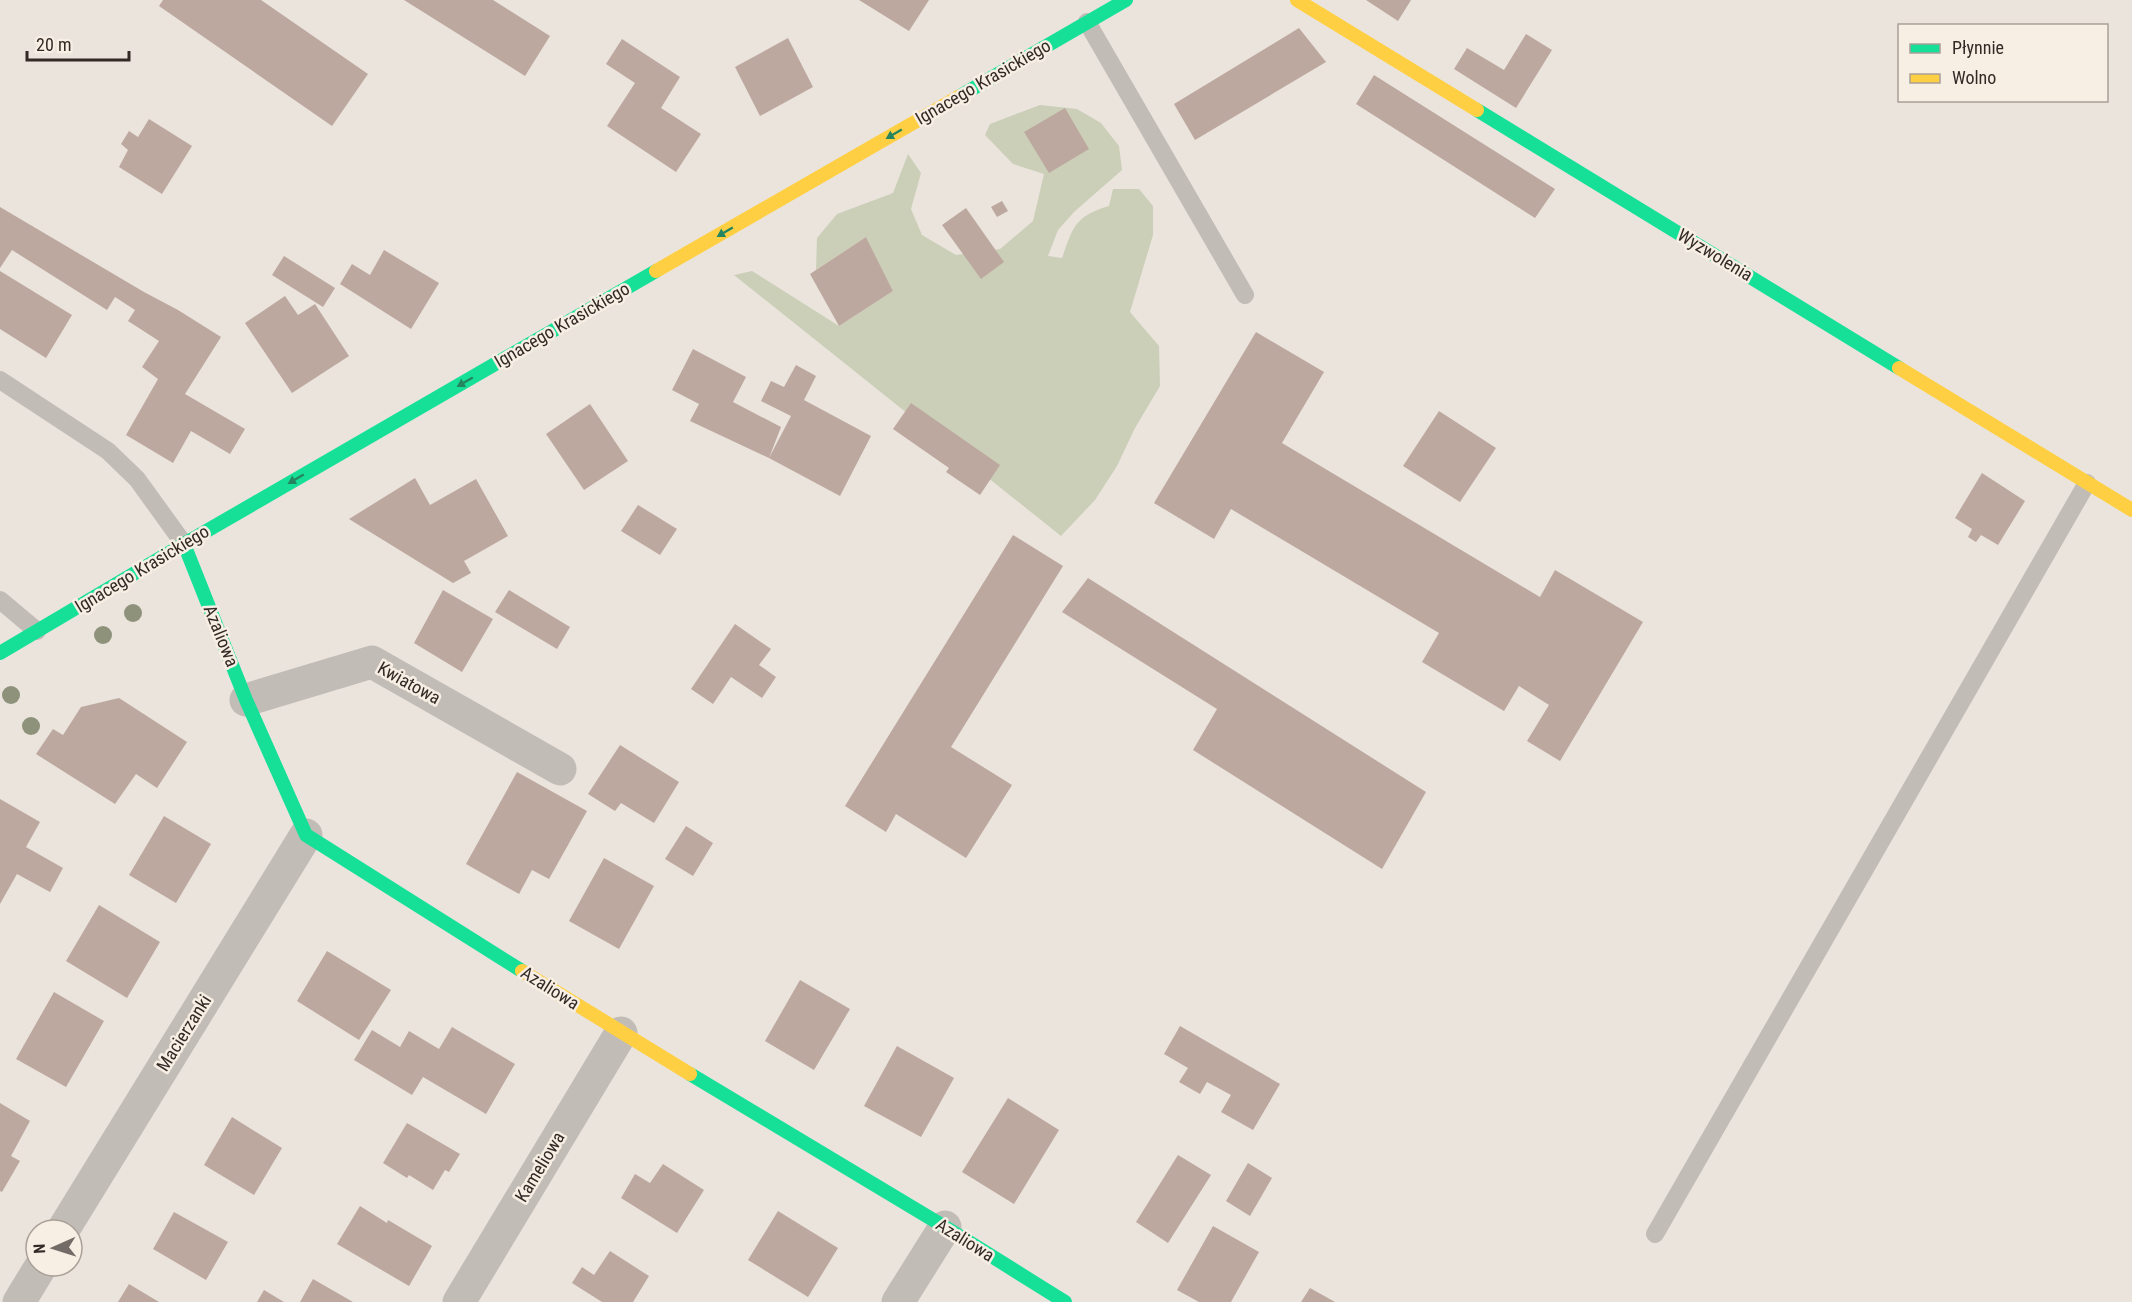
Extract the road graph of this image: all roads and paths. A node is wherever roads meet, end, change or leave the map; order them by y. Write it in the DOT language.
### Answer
graph roads {
  1 [pos="1126,0"];
  2 [pos="1297,0"];
  3 [pos="1087,22"];
  4 [pos="1245,295"];
  5 [pos="0,380"];
  6 [pos="2088,483"];
  7 [pos="2132,510"];
  8 [pos="184,544"];
  9 [pos="0,600"];
  10 [pos="37,631"];
  11 [pos="0,653"];
  12 [pos="246,700"];
  13 [pos="560,769"];
  14 [pos="306,835"];
  15 [pos="621,1033"];
  16 [pos="70,1218"];
  17 [pos="945,1227"];
  18 [pos="1655,1234"];
  19 [pos="34,1278"];
  20 [pos="19,1302"];
  21 [pos="459,1302"];
  22 [pos="898,1302"];
  23 [pos="1065,1302"];
  1 -- 3 [label="street, Ignacego Krasickiego"];
  2 -- 6 [label="street, Wyzwolenia"];
  3 -- 4 [label="lane"];
  3 -- 8 [label="street, Ignacego Krasickiego, one-way"];
  5 -- 8 [label="lane"];
  6 -- 7 [label="street, Wyzwolenia"];
  6 -- 18 [label="lane"];
  8 -- 10 [label="street, Ignacego Krasickiego"];
  8 -- 12 [label="street, Azaliowa"];
  9 -- 10 [label="lane"];
  10 -- 11 [label="street, Ignacego Krasickiego"];
  12 -- 13 [label="street, Kwiatowa"];
  12 -- 14 [label="street, Azaliowa"];
  14 -- 15 [label="street, Azaliowa"];
  14 -- 16 [label="street, Macierzanki"];
  15 -- 17 [label="street, Azaliowa"];
  15 -- 21 [label="street, Kameliowa"];
  17 -- 22 [label="street"];
  17 -- 23 [label="street, Azaliowa"];
  19 -- 20 [label="street"];
}
